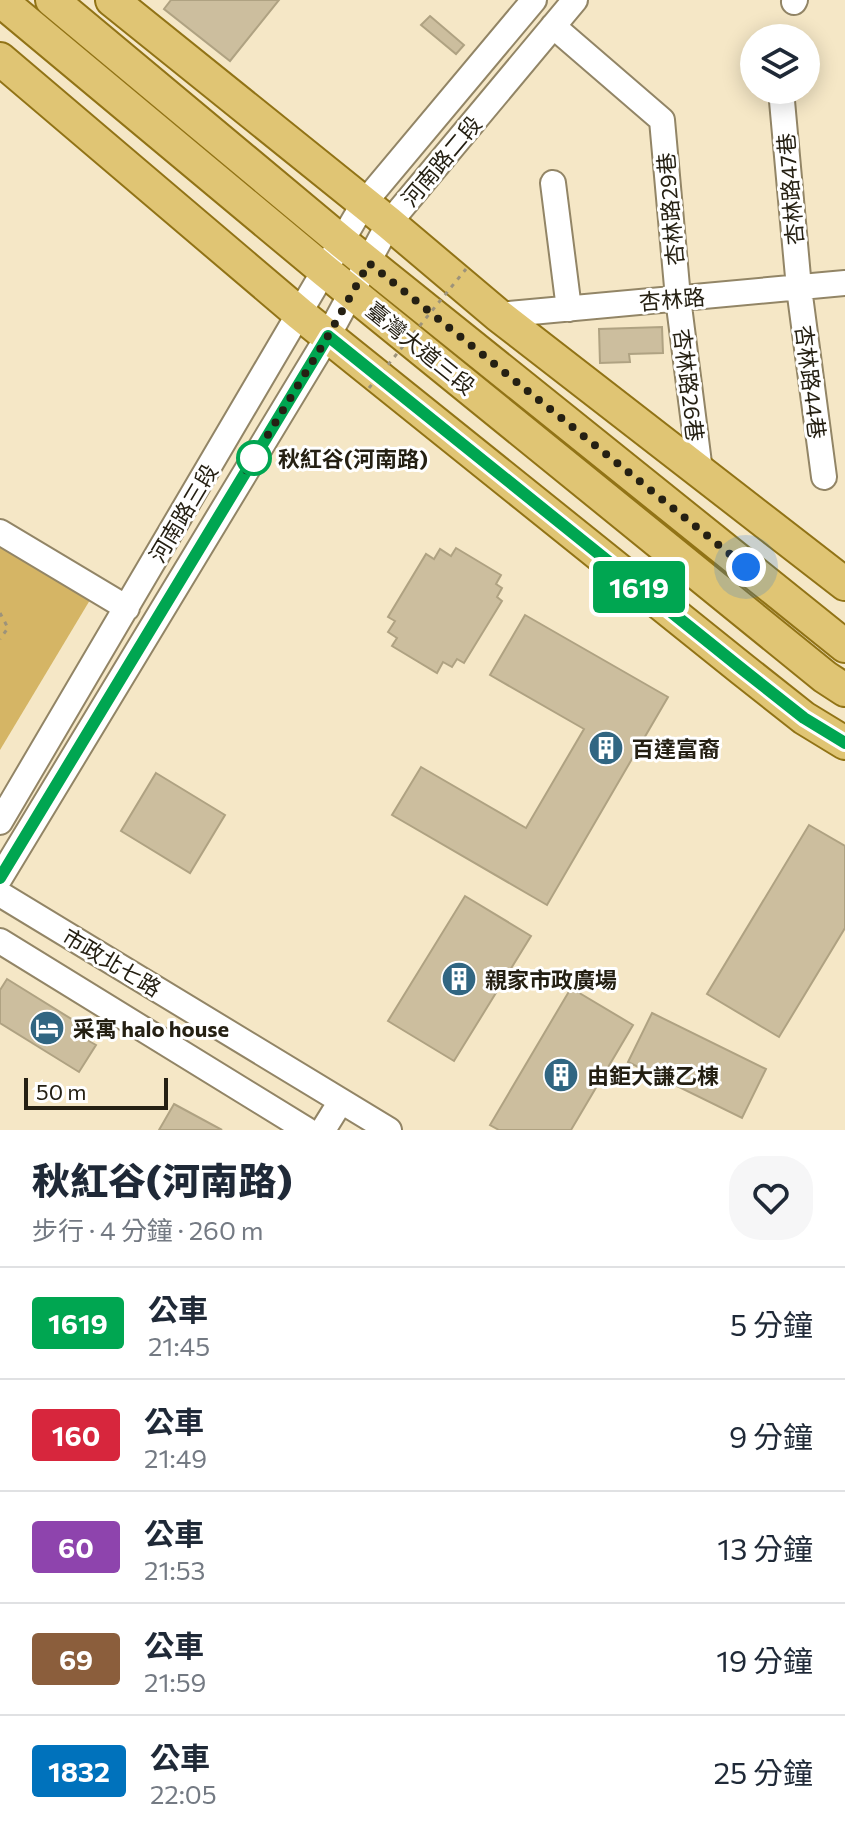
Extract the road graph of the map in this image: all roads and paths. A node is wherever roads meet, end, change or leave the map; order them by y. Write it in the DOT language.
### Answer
graph roads {
  1 [pos="0,0"];
  2 [pos="52,0"];
  3 [pos="112,0"];
  4 [pos="534,0"];
  5 [pos="575,0"];
  6 [pos="553,26"];
  7 [pos="0,59"];
  8 [pos="782,104"];
  9 [pos="553,183"];
  10 [pos="364,203"];
  11 [pos="389,223"];
  12 [pos="342,242"];
  13 [pos="369,263"];
  14 [pos="466,269"];
  15 [pos="325,271"];
  16 [pos="845,283"];
  17 [pos="799,288"];
  18 [pos="353,292"];
  19 [pos="678,298"];
  20 [pos="569,309"];
  21 [pos="300,314"];
  22 [pos="498,315"];
  23 [pos="328,336"];
  24 [pos="369,388"];
  25 [pos="700,471"];
  26 [pos="824,477"];
  27 [pos="0,532"];
  28 [pos="845,584"];
  29 [pos="127,608"];
  30 [pos="0,613"];
  31 [pos="0,639"];
  32 [pos="845,646"];
  33 [pos="845,690"];
  34 [pos="845,743"];
  35 [pos="0,822"];
  36 [pos="0,878"];
  37 [pos="0,894"];
  38 [pos="0,941"];
  39 [pos="341,1101"];
  40 [pos="307,1130"];
  41 [pos="323,1130"];
  42 [pos="389,1130"];
  1 -- 15 [label="main road, 臺灣大道三段"];
  2 -- 12 [label="main road, 臺灣大道三段"];
  3 -- 10 [label="main road"];
  4 -- 10 [label="street, 河南路二段"];
  5 -- 6 [label="street, 河南路二段"];
  6 -- 11 [label="street, 河南路二段"];
  6 -- 19 [label="street, 杏林路29巷"];
  7 -- 21 [label="main road"];
  8 -- 17 [label="street, 杏林路47巷"];
  9 -- 20 [label="street"];
  10 -- 11 [label="main road"];
  10 -- 12 [label="street, 河南路三段"];
  11 -- 13 [label="street, 河南路二段"];
  11 -- 22 [label="main road"];
  12 -- 13 [label="main road, 臺灣大道三段"];
  12 -- 15 [label="street, 河南路三段"];
  13 -- 18 [label="street, 河南路二段"];
  13 -- 32 [label="main road, 臺灣大道三段"];
  14 -- 24 [label="path, bridge"];
  15 -- 18 [label="main road, 臺灣大道三段"];
  15 -- 21 [label="street, 河南路三段"];
  16 -- 17 [label="street, 杏林路"];
  17 -- 19 [label="street, 杏林路"];
  17 -- 26 [label="street, 杏林路44巷"];
  18 -- 23 [label="street, 河南路二段"];
  18 -- 33 [label="main road, 臺灣大道三段"];
  19 -- 20 [label="street, 杏林路"];
  19 -- 25 [label="street, 杏林路26巷"];
  20 -- 22 [label="street, 杏林路"];
  21 -- 23 [label="main road"];
  21 -- 29 [label="street, 河南路三段"];
  22 -- 25 [label="main road"];
  23 -- 34 [label="main road"];
  23 -- 36 [label="street, 河南路三段"];
  25 -- 28 [label="main road"];
  27 -- 29 [label="street"];
  29 -- 35 [label="street, 河南路三段"];
  30 -- 31 [label="path"];
  37 -- 39 [label="street, 市政北七路"];
  38 -- 40 [label="street, 市政北七路"];
  39 -- 41 [label="street"];
  39 -- 42 [label="street, 市政北七路"];
}
